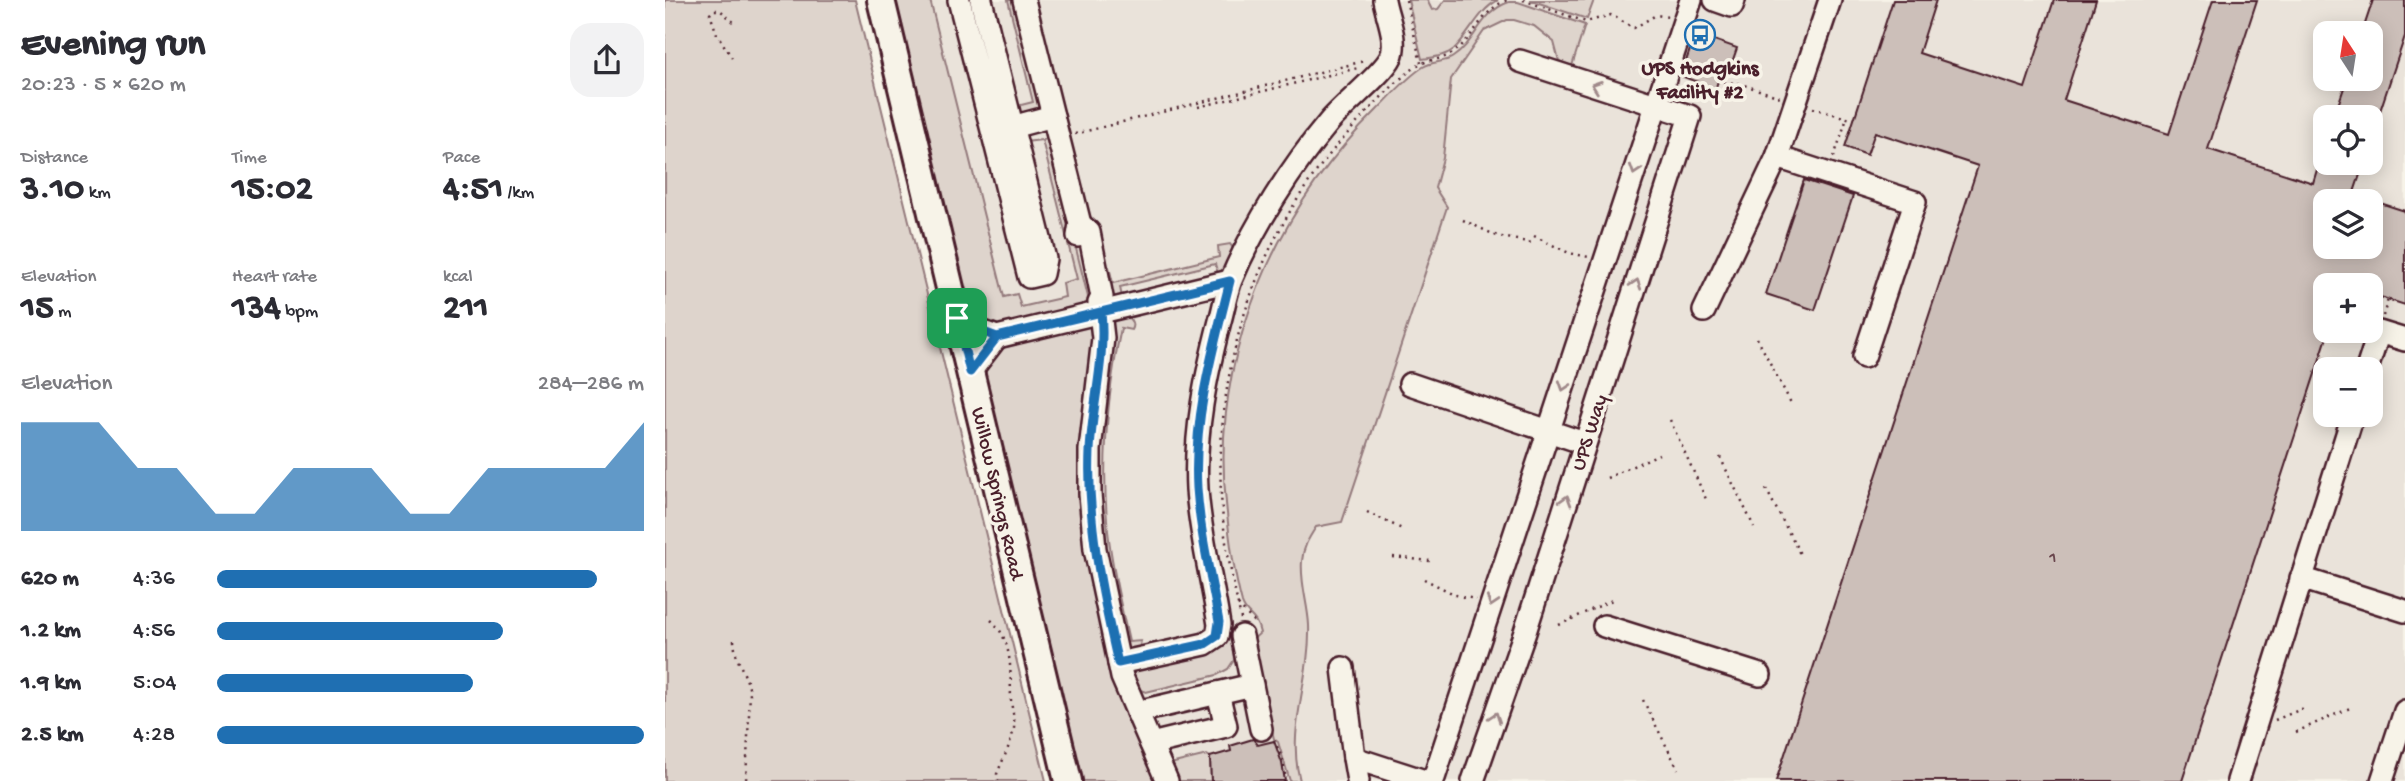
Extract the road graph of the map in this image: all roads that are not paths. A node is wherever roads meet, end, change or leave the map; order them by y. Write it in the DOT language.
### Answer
graph roads {
  1 [pos="881,0"];
  2 [pos="959,0"];
  3 [pos="981,0"];
  4 [pos="1024,0"];
  5 [pos="1384,0"];
  6 [pos="1830,0"];
  7 [pos="1688,9"];
  8 [pos="1520,61"];
  9 [pos="1656,105"];
  10 [pos="1012,127"];
  11 [pos="1056,127"];
  12 [pos="1777,157"];
  13 [pos="1230,281"];
  14 [pos="1100,307"];
  15 [pos="1704,312"];
  16 [pos="957,318"];
  17 [pos="997,337"];
  18 [pos="2405,340"];
  19 [pos="2371,357"];
  20 [pos="1864,358"];
  21 [pos="970,372"];
  22 [pos="1409,384"];
  23 [pos="2349,427"];
  24 [pos="1549,430"];
  25 [pos="1584,443"];
  26 [pos="2301,578"];
  27 [pos="2405,611"];
  28 [pos="1604,626"];
  29 [pos="1242,636"];
  30 [pos="1118,663"];
  31 [pos="1343,668"];
  32 [pos="1760,675"];
  33 [pos="1252,685"];
  34 [pos="1218,692"];
  35 [pos="2405,711"];
  36 [pos="1137,712"];
  37 [pos="1261,729"];
  38 [pos="1151,744"];
  39 [pos="1354,758"];
  40 [pos="1068,781"];
  41 [pos="1167,781"];
  42 [pos="1359,781"];
  43 [pos="1425,781"];
  44 [pos="1433,781"];
  45 [pos="1473,781"];
  46 [pos="2238,781"];
  47 [pos="2382,781"];
  1 -- 16 [label="main road, Willow Springs Road"];
  2 -- 10 [label="lane"];
  3 -- 10 [label="lane"];
  4 -- 11 [label="lane"];
  5 -- 13 [label="lane"];
  6 -- 12 [label="lane"];
  7 -- 9 [label="lane, UPS Way"];
  9 -- 8 [label="lane, UPS Way, one-way"];
  9 -- 24 [label="lane, UPS Way, one-way"];
  25 -- 9 [label="lane, UPS Way, one-way"];
  10 -- 11 [label="lane"];
  11 -- 14 [label="lane"];
  12 -- 15 [label="lane"];
  12 -- 20 [label="lane"];
  13 -- 14 [label="lane"];
  13 -- 30 [label="lane"];
  14 -- 17 [label="lane"];
  14 -- 30 [label="lane"];
  16 -- 17 [label="lane"];
  16 -- 21 [label="main road, Willow Springs Road"];
  17 -- 21 [label="lane"];
  18 -- 19 [label="lane"];
  21 -- 40 [label="main road, Willow Springs Road"];
  22 -- 24 [label="lane"];
  23 -- 26 [label="lane"];
  24 -- 25 [label="lane"];
  24 -- 44 [label="lane, UPS Way, one-way"];
  45 -- 25 [label="lane, UPS Way, one-way"];
  26 -- 27 [label="lane"];
  26 -- 46 [label="lane"];
  28 -- 32 [label="lane"];
  29 -- 33 [label="lane"];
  30 -- 36 [label="lane"];
  31 -- 39 [label="lane"];
  33 -- 34 [label="lane"];
  33 -- 37 [label="lane"];
  34 -- 36 [label="lane"];
  34 -- 38 [label="lane"];
  35 -- 47 [label="lane"];
  36 -- 38 [label="lane"];
  38 -- 41 [label="lane"];
  39 -- 42 [label="lane"];
  39 -- 43 [label="lane"];
}
